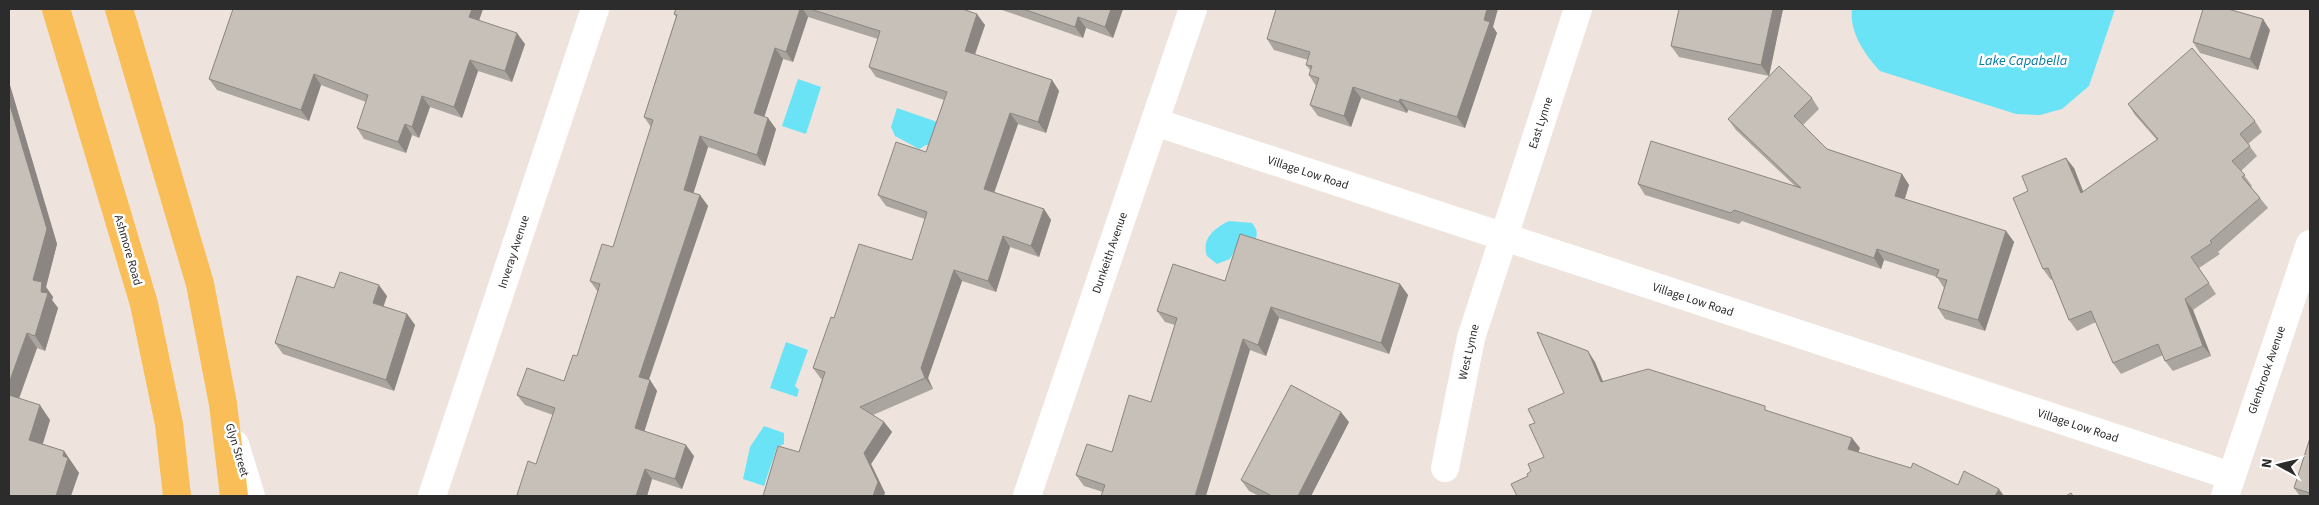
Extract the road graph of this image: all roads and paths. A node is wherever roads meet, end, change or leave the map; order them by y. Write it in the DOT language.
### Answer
graph roads {
  1 [pos="56,9"];
  2 [pos="119,9"];
  3 [pos="595,9"];
  4 [pos="1193,9"];
  5 [pos="1578,9"];
  6 [pos="1155,122"];
  7 [pos="1503,238"];
  8 [pos="2310,244"];
  9 [pos="223,404"];
  10 [pos="1446,468"];
  11 [pos="2228,486"];
  12 [pos="177,496"];
  13 [pos="234,496"];
  14 [pos="251,496"];
  15 [pos="432,496"];
  16 [pos="1027,496"];
  1 -- 12 [label="main road, Ashmore Road"];
  2 -- 9 [label="main road"];
  3 -- 15 [label="street, Inveray Avenue"];
  4 -- 6 [label="street, Dunkeith Avenue"];
  5 -- 7 [label="street, East Lynne"];
  6 -- 7 [label="street, Village Low Road"];
  6 -- 16 [label="street, Dunkeith Avenue"];
  7 -- 10 [label="street, West Lynne"];
  7 -- 11 [label="street, Village Low Road"];
  8 -- 11 [label="street, Glenbrook Avenue"];
  9 -- 13 [label="main road"];
  9 -- 14 [label="street, Glyn Street"];
}
